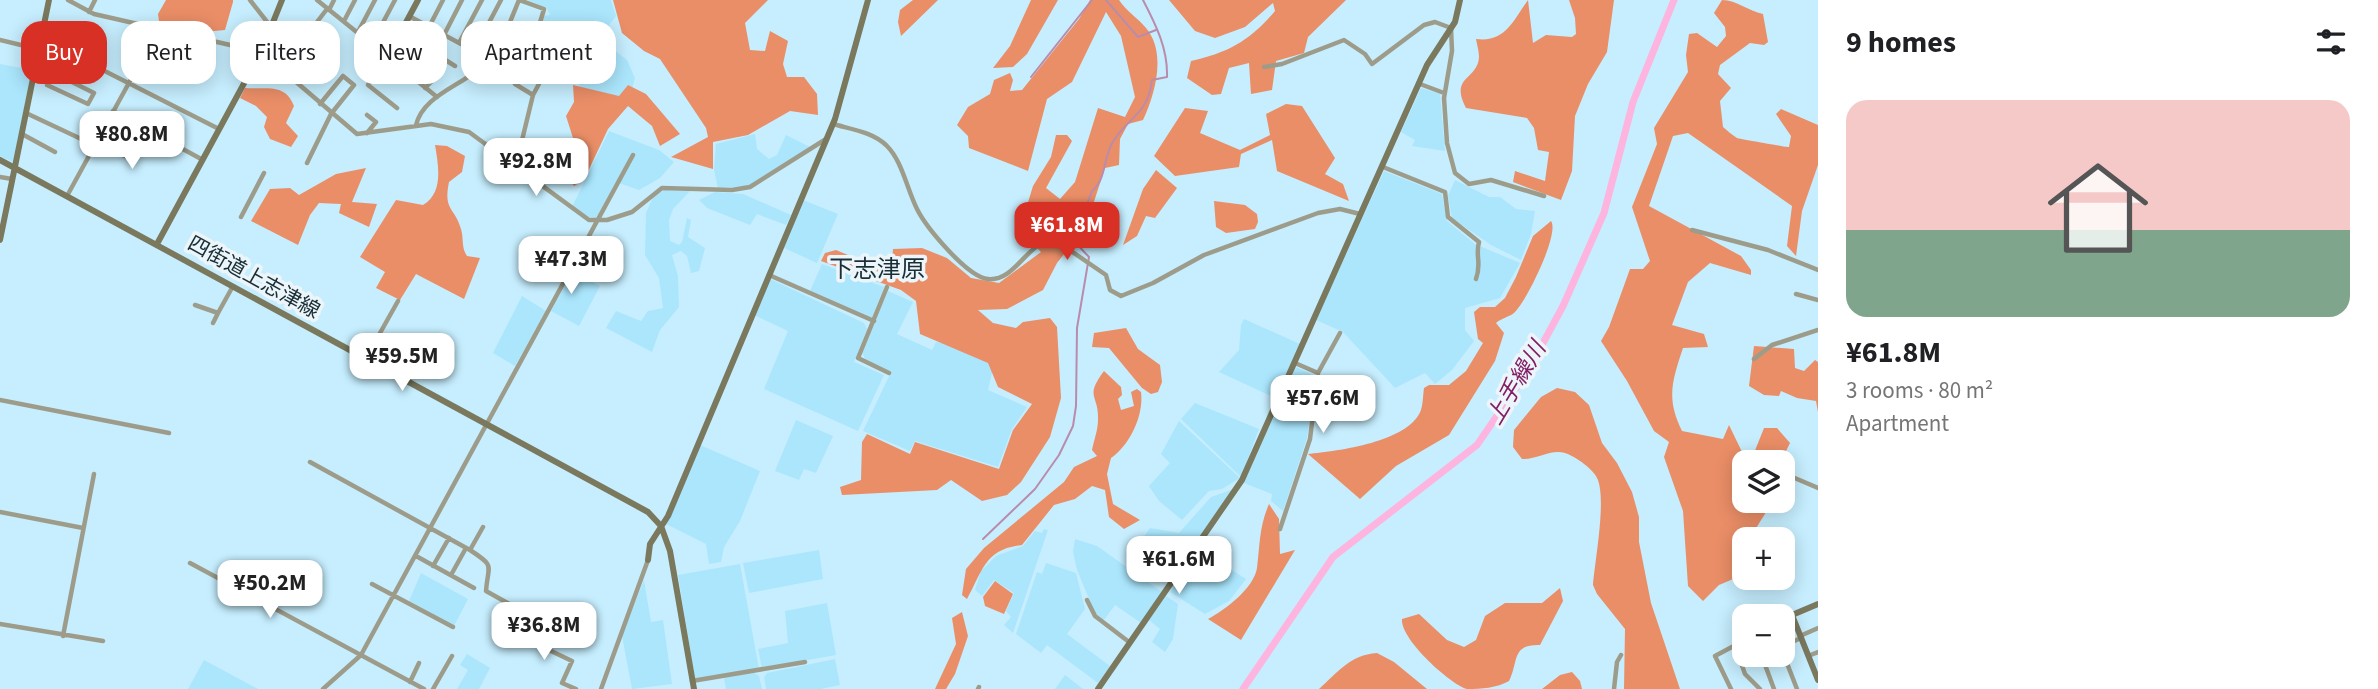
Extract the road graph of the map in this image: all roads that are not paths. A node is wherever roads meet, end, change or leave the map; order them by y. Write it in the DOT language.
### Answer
graph roads {
  1 [pos="49,0"];
  2 [pos="68,0"];
  3 [pos="95,0"];
  4 [pos="250,0"];
  5 [pos="282,0"];
  6 [pos="317,0"];
  7 [pos="334,0"];
  8 [pos="355,0"];
  9 [pos="375,0"];
  10 [pos="395,0"];
  11 [pos="418,0"];
  12 [pos="443,0"];
  13 [pos="462,0"];
  14 [pos="482,0"];
  15 [pos="501,0"];
  16 [pos="519,0"];
  17 [pos="868,0"];
  18 [pos="1460,0"];
  19 [pos="328,9"];
  20 [pos="89,12"];
  21 [pos="409,16"];
  22 [pos="45,21"];
  23 [pos="128,21"];
  24 [pos="266,21"];
  25 [pos="274,21"];
  26 [pos="318,21"];
  27 [pos="344,21"];
  28 [pos="364,21"];
  29 [pos="384,21"];
  30 [pos="406,21"];
  31 [pos="418,21"];
  32 [pos="432,21"];
  33 [pos="490,21"];
  34 [pos="510,21"];
  35 [pos="541,21"];
  36 [pos="1451,28"];
  37 [pos="354,29"];
  38 [pos="447,29"];
  39 [pos="447,37"];
  40 [pos="0,40"];
  41 [pos="459,43"];
  42 [pos="21,44"];
  43 [pos="51,61"];
  44 [pos="447,62"];
  45 [pos="454,66"];
  46 [pos="1264,67"];
  47 [pos="461,80"];
  48 [pos="32,84"];
  49 [pos="128,84"];
  50 [pos="133,84"];
  51 [pos="244,84"];
  52 [pos="297,84"];
  53 [pos="369,84"];
  54 [pos="420,84"];
  55 [pos="429,84"];
  56 [pos="514,84"];
  57 [pos="540,84"];
  58 [pos="1420,84"];
  59 [pos="425,88"];
  60 [pos="1444,93"];
  61 [pos="534,95"];
  62 [pos="437,97"];
  63 [pos="320,104"];
  64 [pos="397,108"];
  65 [pos="113,111"];
  66 [pos="26,113"];
  67 [pos="331,114"];
  68 [pos="367,115"];
  69 [pos="833,124"];
  70 [pos="416,125"];
  71 [pos="144,127"];
  72 [pos="219,129"];
  73 [pos="22,133"];
  74 [pos="367,134"];
  75 [pos="827,139"];
  76 [pos="95,144"];
  77 [pos="55,152"];
  78 [pos="633,155"];
  79 [pos="0,160"];
  80 [pos="203,160"];
  81 [pos="306,163"];
  82 [pos="516,165"];
  83 [pos="1383,167"];
  84 [pos="14,168"];
  85 [pos="264,173"];
  86 [pos="0,177"];
  87 [pos="12,179"];
  88 [pos="67,196"];
  89 [pos="1544,196"];
  90 [pos="1361,215"];
  91 [pos="241,218"];
  92 [pos="598,221"];
  93 [pos="1692,230"];
  94 [pos="1,234"];
  95 [pos="157,244"];
  96 [pos="1818,270"];
  97 [pos="769,275"];
  98 [pos="1476,279"];
  99 [pos="233,286"];
  100 [pos="887,287"];
  101 [pos="1796,294"];
  102 [pos="1818,300"];
  103 [pos="398,301"];
  104 [pos="195,305"];
  105 [pos="218,313"];
  106 [pos="874,321"];
  107 [pos="213,323"];
  108 [pos="1818,330"];
  109 [pos="1340,333"];
  110 [pos="366,358"];
  111 [pos="1754,359"];
  112 [pos="1295,363"];
  113 [pos="889,373"];
  114 [pos="1318,373"];
  115 [pos="0,400"];
  116 [pos="488,424"];
  117 [pos="169,433"];
  118 [pos="310,462"];
  119 [pos="94,474"];
  120 [pos="1795,477"];
  121 [pos="1818,488"];
  122 [pos="0,512"];
  123 [pos="662,526"];
  124 [pos="482,527"];
  125 [pos="83,528"];
  126 [pos="431,528"];
  127 [pos="1280,529"];
  128 [pos="449,538"];
  129 [pos="468,549"];
  130 [pos="416,556"];
  131 [pos="648,560"];
  132 [pos="190,563"];
  133 [pos="433,566"];
  134 [pos="451,575"];
  135 [pos="372,584"];
  136 [pos="474,588"];
  137 [pos="394,596"];
  138 [pos="1087,600"];
  139 [pos="1818,604"];
  140 [pos="547,608"];
  141 [pos="1795,614"];
  142 [pos="540,621"];
  143 [pos="1795,623"];
  144 [pos="0,624"];
  145 [pos="453,626"];
  146 [pos="1818,628"];
  147 [pos="63,636"];
  148 [pos="1800,637"];
  149 [pos="1795,640"];
  150 [pos="103,641"];
  151 [pos="1129,642"];
  152 [pos="1732,648"];
  153 [pos="1818,652"];
  154 [pos="361,655"];
  155 [pos="1621,655"];
  156 [pos="452,656"];
  157 [pos="1808,656"];
  158 [pos="805,662"];
  159 [pos="419,663"];
  160 [pos="1742,667"];
  161 [pos="1767,667"];
  162 [pos="1788,667"];
  163 [pos="1817,677"];
  164 [pos="692,681"];
  165 [pos="412,685"];
  166 [pos="323,689"];
  167 [pos="424,689"];
  168 [pos="433,689"];
  169 [pos="576,689"];
  170 [pos="601,689"];
  171 [pos="694,689"];
  172 [pos="1098,689"];
  173 [pos="1614,689"];
  174 [pos="1731,689"];
  175 [pos="1760,689"];
  176 [pos="1774,689"];
  177 [pos="1797,689"];
  1 -- 22 [label="street"];
  2 -- 20 [label="street"];
  3 -- 20 [label="street"];
  4 -- 24 [label="street"];
  5 -- 25 [label="street"];
  6 -- 19 [label="street"];
  7 -- 19 [label="street"];
  8 -- 27 [label="street"];
  9 -- 28 [label="street"];
  10 -- 29 [label="street"];
  11 -- 21 [label="street"];
  12 -- 32 [label="street"];
  13 -- 38 [label="street"];
  14 -- 41 [label="street"];
  15 -- 33 [label="street"];
  16 -- 34 [label="street"];
  16 -- 35 [label="street"];
  17 -- 69 [label="street"];
  18 -- 36 [label="street"];
  19 -- 26 [label="street"];
  19 -- 27 [label="street"];
  20 -- 23 [label="street"];
  21 -- 30 [label="street"];
  21 -- 31 [label="street"];
  27 -- 37 [label="street"];
  36 -- 46 [label="street"];
  36 -- 58 [label="street"];
  36 -- 60 [label="street"];
  39 -- 41 [label="street"];
  40 -- 42 [label="street"];
  43 -- 43 [label="street"];
  44 -- 45 [label="street"];
  47 -- 62 [label="street"];
  48 -- 66 [label="street"];
  49 -- 65 [label="street"];
  50 -- 72 [label="street"];
  51 -- 72 [label="street"];
  52 -- 63 [label="street"];
  53 -- 64 [label="street"];
  54 -- 59 [label="street"];
  55 -- 59 [label="street"];
  56 -- 61 [label="street"];
  57 -- 61 [label="street"];
  58 -- 60 [label="street"];
  58 -- 83 [label="street"];
  59 -- 62 [label="street"];
  60 -- 89 [label="street"];
  61 -- 82 [label="street"];
  62 -- 70 [label="street"];
  63 -- 67 [label="street"];
  63 -- 67 [label="street"];
  65 -- 71 [label="street"];
  65 -- 76 [label="street"];
  66 -- 73 [label="street"];
  66 -- 76 [label="street"];
  67 -- 74 [label="street"];
  67 -- 81 [label="street"];
  68 -- 74 [label="street"];
  69 -- 75 [label="street"];
  69 -- 90 [label="street"];
  70 -- 74 [label="street"];
  70 -- 82 [label="street"];
  71 -- 76 [label="street"];
  71 -- 80 [label="street"];
  72 -- 80 [label="street"];
  73 -- 77 [label="street"];
  73 -- 84 [label="street"];
  75 -- 92 [label="street"];
  75 -- 97 [label="street"];
  76 -- 88 [label="street"];
  78 -- 92 [label="street"];
  79 -- 84 [label="street, 四街道上志津線"];
  80 -- 95 [label="street"];
  82 -- 92 [label="street"];
  83 -- 90 [label="street"];
  83 -- 98 [label="street"];
  84 -- 87 [label="street"];
  84 -- 88 [label="street, 四街道上志津線"];
  85 -- 91 [label="street"];
  86 -- 87 [label="street"];
  87 -- 94 [label="street"];
  88 -- 95 [label="street, 四街道上志津線"];
  90 -- 112 [label="street"];
  92 -- 116 [label="street"];
  93 -- 96 [label="street"];
  95 -- 99 [label="street, 四街道上志津線"];
  97 -- 106 [label="street"];
  97 -- 123 [label="street"];
  99 -- 105 [label="street"];
  99 -- 110 [label="street, 四街道上志津線"];
  100 -- 106 [label="street"];
  101 -- 102 [label="street"];
  103 -- 110 [label="street"];
  104 -- 105 [label="street"];
  105 -- 107 [label="street"];
  106 -- 113 [label="street"];
  108 -- 111 [label="street"];
  109 -- 114 [label="street"];
  110 -- 116 [label="street, 四街道上志津線"];
  112 -- 114 [label="street"];
  112 -- 151 [label="street"];
  114 -- 127 [label="street"];
  115 -- 117 [label="street"];
  116 -- 123 [label="street, 四街道上志津線"];
  116 -- 126 [label="street"];
  118 -- 126 [label="street"];
  119 -- 125 [label="street"];
  120 -- 121 [label="street"];
  122 -- 125 [label="street"];
  123 -- 131 [label="street"];
  123 -- 164 [label="street"];
  124 -- 129 [label="street"];
  125 -- 147 [label="street"];
  126 -- 128 [label="street"];
  126 -- 130 [label="street"];
  128 -- 129 [label="street"];
  128 -- 133 [label="street"];
  129 -- 134 [label="street"];
  129 -- 142 [label="street"];
  130 -- 133 [label="street"];
  130 -- 137 [label="street"];
  131 -- 170 [label="street"];
  132 -- 154 [label="street"];
  133 -- 134 [label="street"];
  134 -- 136 [label="street"];
  135 -- 137 [label="street"];
  137 -- 145 [label="street"];
  137 -- 154 [label="street"];
  138 -- 151 [label="street"];
  139 -- 141 [label="street"];
  140 -- 142 [label="street"];
  142 -- 169 [label="street"];
  143 -- 148 [label="street"];
  144 -- 147 [label="street"];
  146 -- 148 [label="street"];
  147 -- 150 [label="street"];
  148 -- 149 [label="street"];
  148 -- 157 [label="street"];
  151 -- 172 [label="street"];
  152 -- 174 [label="street"];
  153 -- 157 [label="street"];
  154 -- 165 [label="street"];
  154 -- 166 [label="street"];
  155 -- 173 [label="street"];
  156 -- 168 [label="street"];
  157 -- 163 [label="street"];
  158 -- 164 [label="street"];
  159 -- 165 [label="street"];
  160 -- 175 [label="street"];
  161 -- 176 [label="street"];
  162 -- 177 [label="street"];
  164 -- 171 [label="street"];
  165 -- 167 [label="street"];
}
